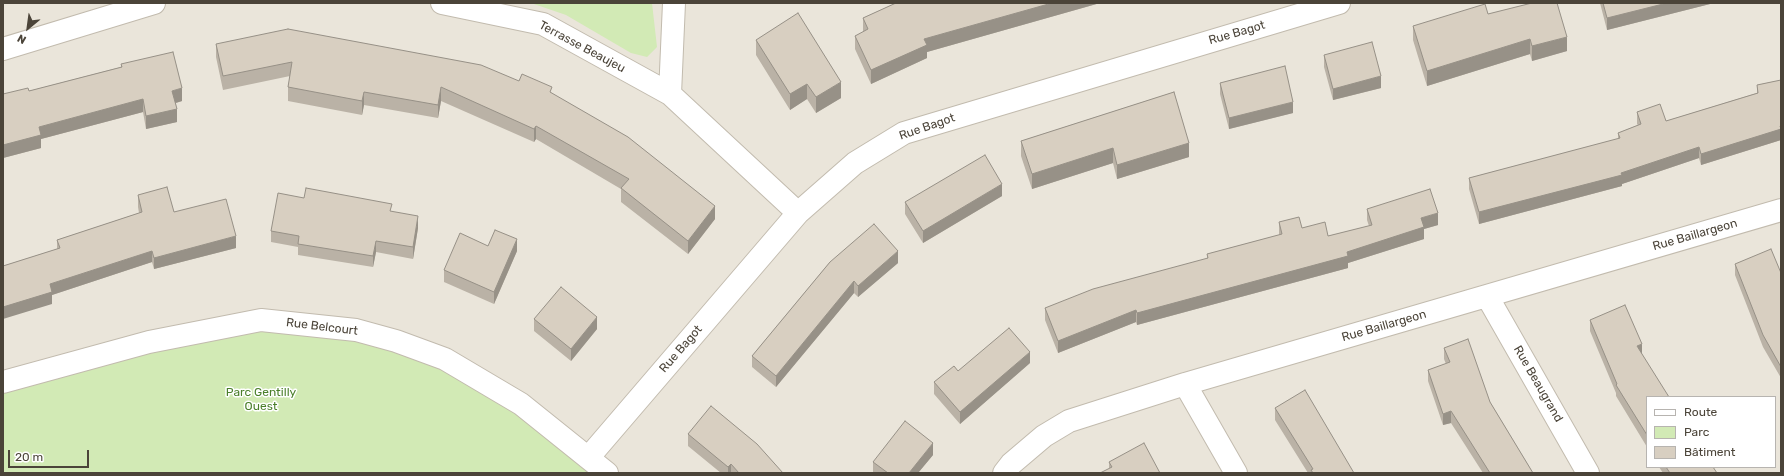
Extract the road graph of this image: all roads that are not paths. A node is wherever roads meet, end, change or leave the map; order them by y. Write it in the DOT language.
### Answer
graph roads {
  1 [pos="154,3"];
  2 [pos="442,3"];
  3 [pos="674,3"];
  4 [pos="1339,3"];
  5 [pos="3,49"];
  6 [pos="670,94"];
  7 [pos="1781,210"];
  8 [pos="798,213"];
  9 [pos="1487,296"];
  10 [pos="3,382"];
  11 [pos="1185,384"];
  12 [pos="588,458"];
  13 [pos="607,473"];
  14 [pos="1004,473"];
  15 [pos="1236,473"];
  16 [pos="1588,473"];
  1 -- 5 [label="street"];
  2 -- 6 [label="street, Terrasse Beaujeu"];
  3 -- 6 [label="street"];
  4 -- 8 [label="street, Rue Bagot"];
  6 -- 8 [label="street, Terrasse Beaujeu"];
  7 -- 9 [label="street, Rue Baillargeon"];
  8 -- 12 [label="street, Rue Bagot"];
  9 -- 11 [label="street, Rue Baillargeon"];
  9 -- 16 [label="street, Rue Beaugrand"];
  10 -- 12 [label="street, Rue Belcourt"];
  11 -- 14 [label="street, Rue Baillargeon"];
  11 -- 15 [label="street"];
  12 -- 13 [label="street, Rue Belcourt"];
}
